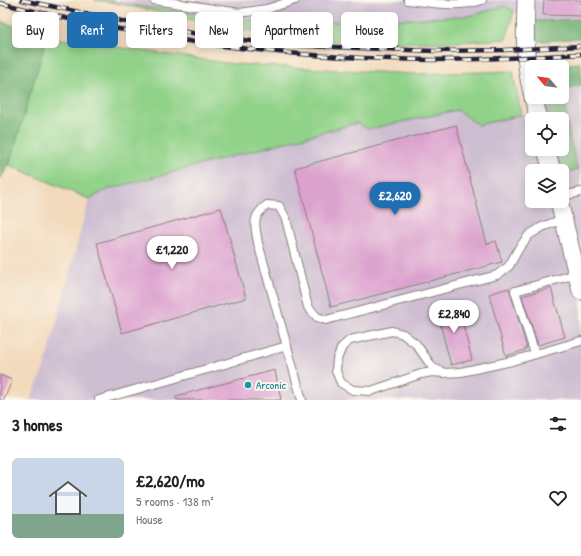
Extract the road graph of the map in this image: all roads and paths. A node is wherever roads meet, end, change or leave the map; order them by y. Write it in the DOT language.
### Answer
graph roads {
  1 [pos="154,0"];
  2 [pos="294,0"];
  3 [pos="408,0"];
  4 [pos="482,0"];
  5 [pos="526,0"];
  6 [pos="527,60"];
  7 [pos="581,192"];
  8 [pos="569,195"];
  9 [pos="561,208"];
  10 [pos="563,219"];
  11 [pos="577,274"];
  12 [pos="581,291"];
  13 [pos="581,341"];
  14 [pos="287,346"];
  15 [pos="535,354"];
  16 [pos="445,373"];
  17 [pos="99,400"];
  18 [pos="302,400"];
  1 -- 2 [label="lane"];
  3 -- 4 [label="lane"];
  5 -- 6 [label="street"];
  7 -- 8 [label="lane"];
  9 -- 10 [label="street"];
  10 -- 11 [label="street"];
  10 -- 14 [label="lane"];
  11 -- 12 [label="street"];
  11 -- 15 [label="lane"];
  13 -- 15 [label="lane"];
  14 -- 17 [label="lane"];
  14 -- 18 [label="lane"];
  15 -- 16 [label="lane"];
  16 -- 16 [label="lane"];
}
